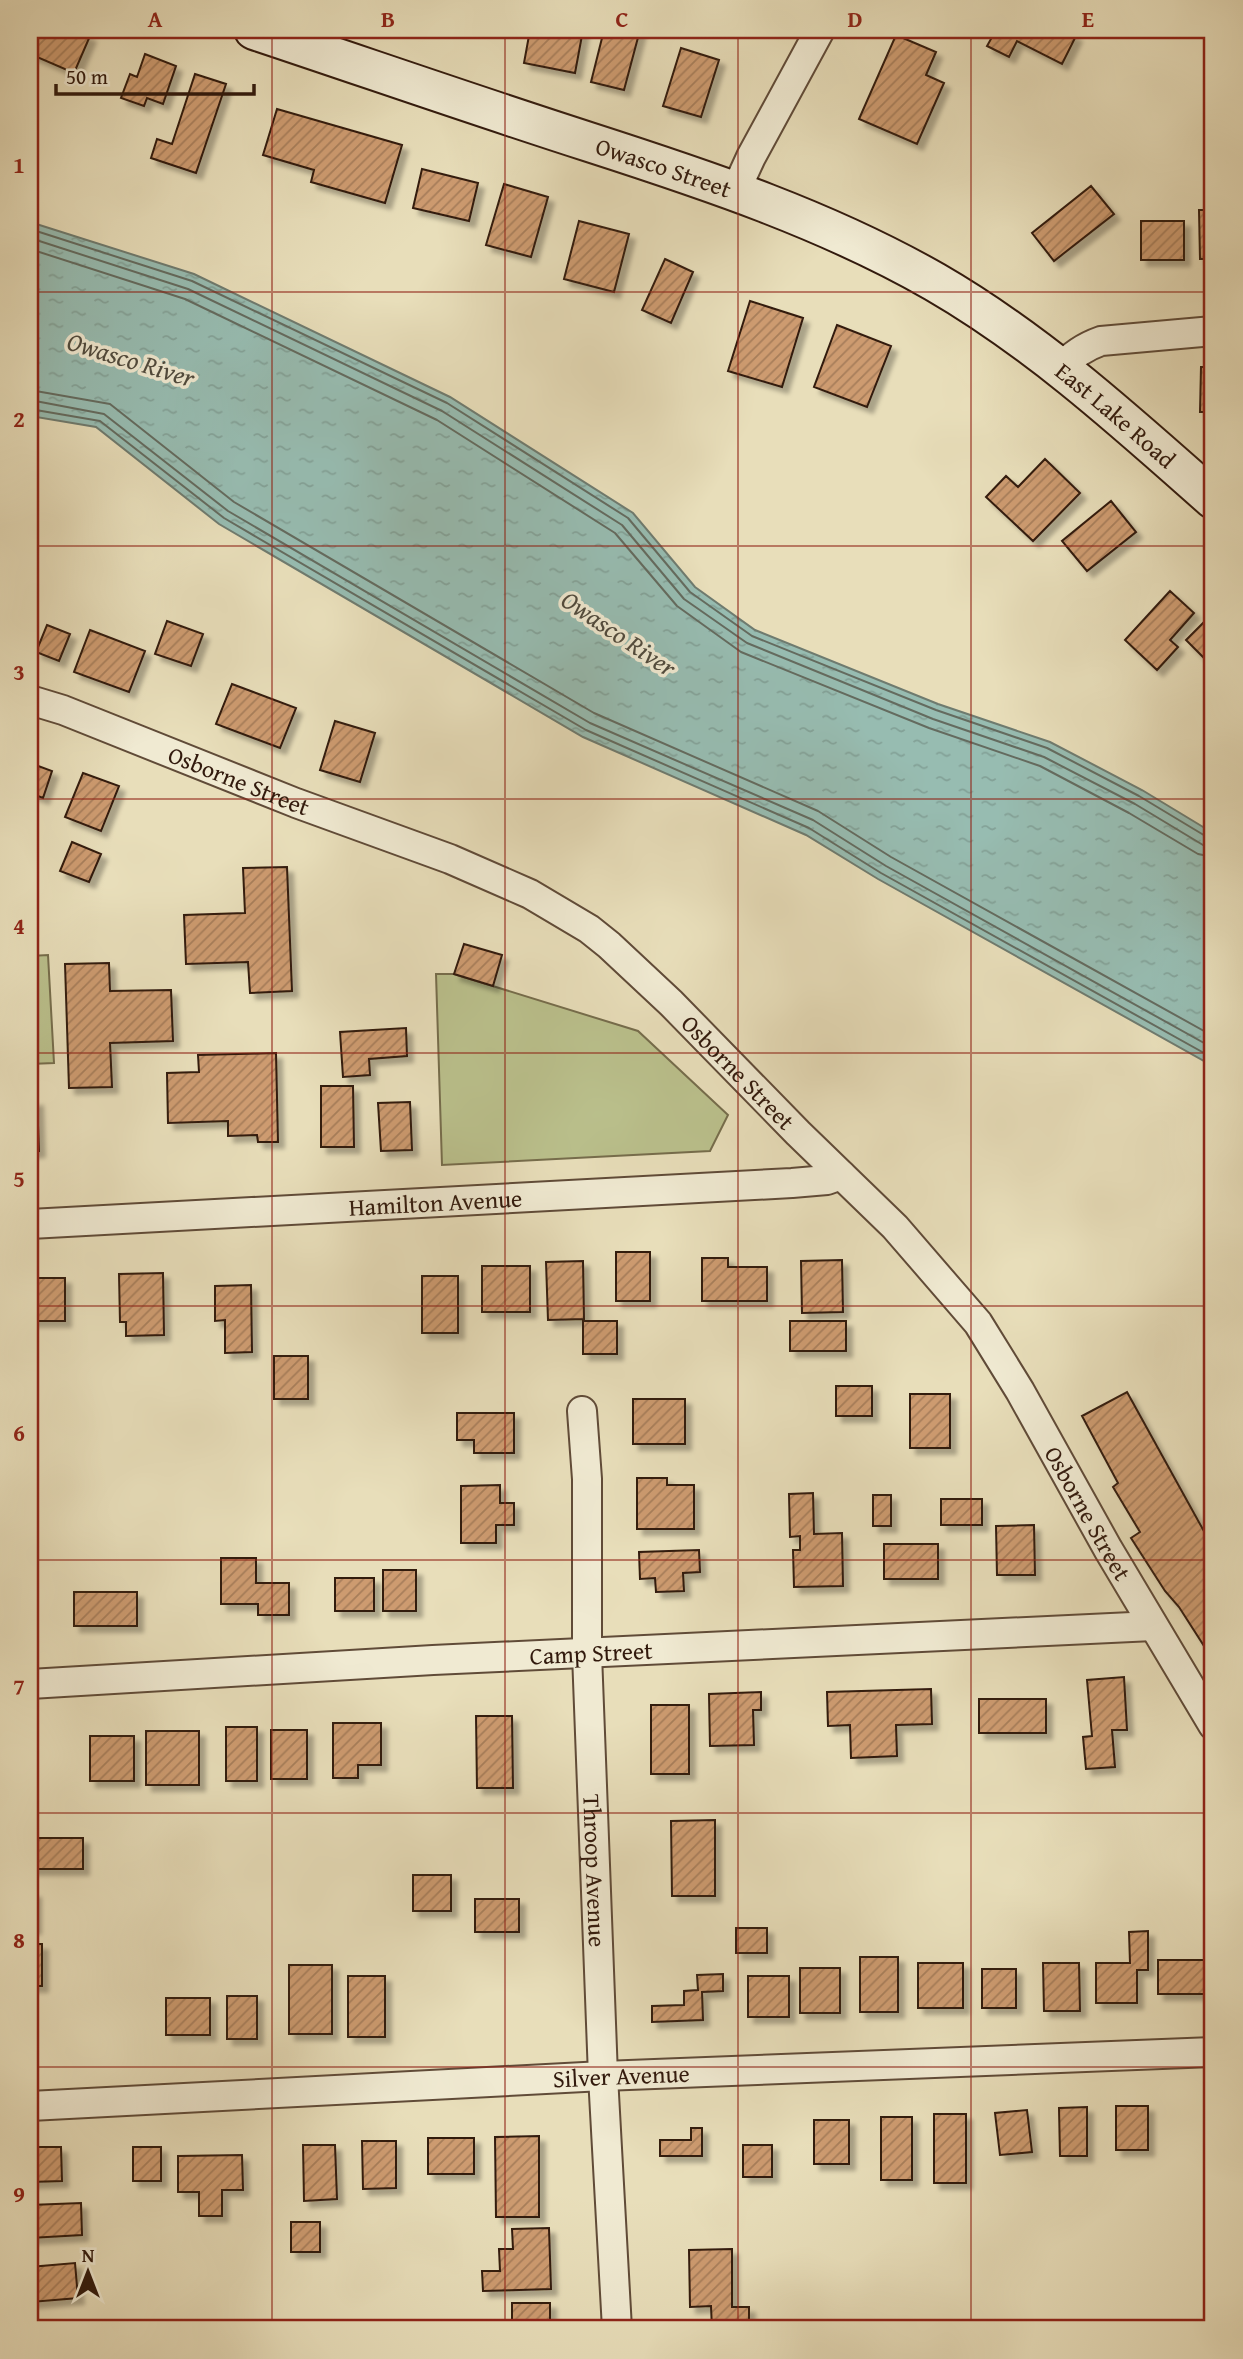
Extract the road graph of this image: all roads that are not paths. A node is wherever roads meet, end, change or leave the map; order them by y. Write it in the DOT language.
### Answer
graph roads {
  1 [pos="254,30"];
  2 [pos="820,30"];
  3 [pos="735,192"];
  4 [pos="1213,331"];
  5 [pos="1055,364"];
  6 [pos="1213,499"];
  7 [pos="30,700"];
  8 [pos="841,1175"];
  9 [pos="30,1224"];
  10 [pos="582,1411"];
  11 [pos="1153,1626"];
  12 [pos="587,1654"];
  13 [pos="30,1684"];
  14 [pos="1213,1725"];
  15 [pos="1213,2052"];
  16 [pos="603,2077"];
  17 [pos="30,2106"];
  18 [pos="617,2329"];
  1 -- 3 [label="main road, Owasco Street"];
  2 -- 3 [label="street"];
  3 -- 5 [label="main road, Owasco Street"];
  4 -- 5 [label="street"];
  5 -- 6 [label="main road, East Lake Road"];
  7 -- 8 [label="street, Osborne Street"];
  8 -- 9 [label="street, Hamilton Avenue"];
  8 -- 11 [label="street, Osborne Street"];
  10 -- 12 [label="street, Throop Avenue"];
  11 -- 12 [label="street, Camp Street"];
  11 -- 14 [label="street, Osborne Street"];
  12 -- 13 [label="street, Camp Street"];
  12 -- 16 [label="street, Throop Avenue"];
  15 -- 16 [label="street, Silver Avenue"];
  16 -- 17 [label="street, Silver Avenue"];
  16 -- 18 [label="street, Throop Avenue"];
}
